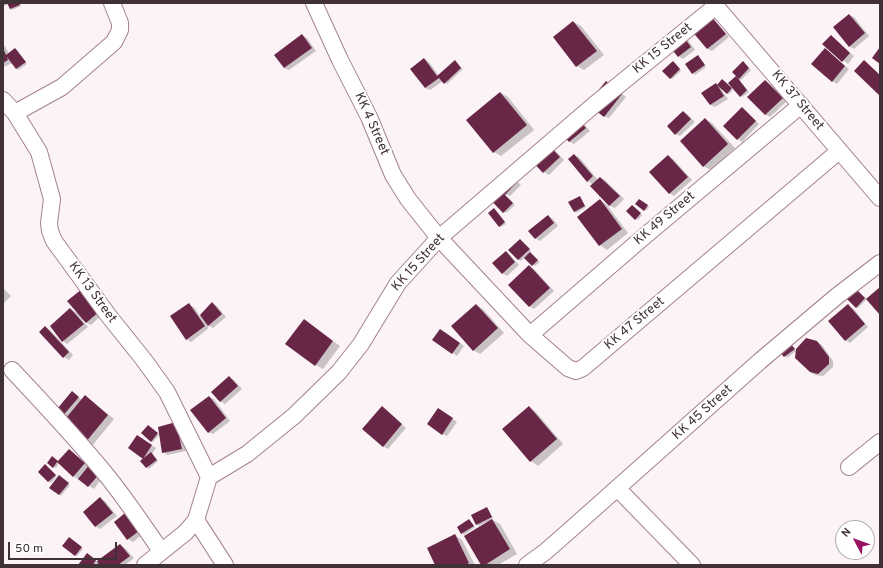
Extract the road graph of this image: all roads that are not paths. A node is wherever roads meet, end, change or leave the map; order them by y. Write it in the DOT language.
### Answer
graph roads {
  1 [pos="112,3"];
  2 [pos="314,3"];
  3 [pos="715,5"];
  4 [pos="3,100"];
  5 [pos="801,105"];
  6 [pos="15,113"];
  7 [pos="839,151"];
  8 [pos="880,198"];
  9 [pos="439,238"];
  10 [pos="880,263"];
  11 [pos="530,335"];
  12 [pos="12,370"];
  13 [pos="880,442"];
  14 [pos="849,468"];
  15 [pos="209,477"];
  16 [pos="617,488"];
  17 [pos="196,520"];
  18 [pos="161,552"];
  19 [pos="145,565"];
  20 [pos="225,565"];
  21 [pos="527,565"];
  22 [pos="692,565"];
  1 -- 6 [label="street"];
  2 -- 9 [label="street, KK 4 Street"];
  3 -- 5 [label="street, KK 37 Street"];
  3 -- 9 [label="street, KK 15 Street"];
  4 -- 6 [label="street, KK 13 Street"];
  5 -- 7 [label="street, KK 37 Street"];
  5 -- 11 [label="street, KK 49 Street"];
  6 -- 15 [label="street, KK 13 Street"];
  7 -- 8 [label="street, KK 37 Street"];
  7 -- 11 [label="street, KK 47 Street"];
  9 -- 11 [label="street, KK 47 Street"];
  9 -- 15 [label="street, KK 15 Street"];
  10 -- 16 [label="street, KK 45 Street"];
  12 -- 18 [label="street"];
  13 -- 14 [label="street"];
  15 -- 17 [label="street"];
  16 -- 21 [label="street, KK 45 Street"];
  16 -- 22 [label="street"];
  17 -- 18 [label="street"];
  17 -- 20 [label="street"];
  18 -- 19 [label="street"];
}
